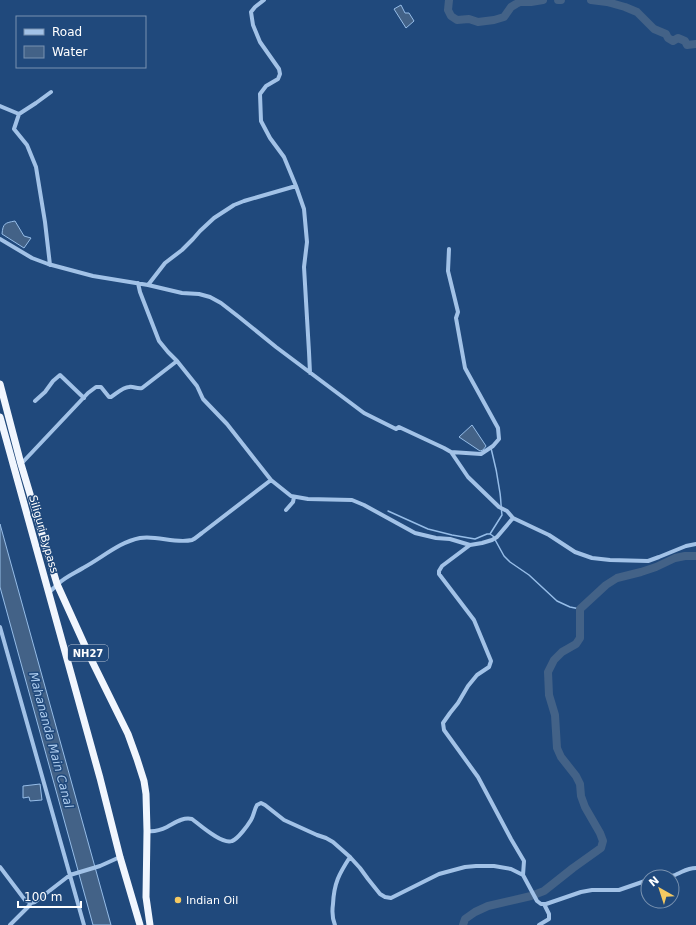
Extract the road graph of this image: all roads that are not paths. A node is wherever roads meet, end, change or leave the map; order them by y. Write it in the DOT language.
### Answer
graph roads {
  1 [pos="264,0"];
  2 [pos="51,92"];
  3 [pos="0,106"];
  4 [pos="19,114"];
  5 [pos="296,186"];
  6 [pos="0,239"];
  7 [pos="449,249"];
  8 [pos="50,265"];
  9 [pos="138,283"];
  10 [pos="148,285"];
  11 [pos="178,361"];
  12 [pos="310,373"];
  13 [pos="0,384"];
  14 [pos="84,398"];
  15 [pos="35,401"];
  16 [pos="0,417"];
  17 [pos="451,452"];
  18 [pos="21,464"];
  19 [pos="14,470"];
  20 [pos="271,480"];
  21 [pos="294,497"];
  22 [pos="286,510"];
  23 [pos="513,518"];
  24 [pos="696,544"];
  25 [pos="470,545"];
  26 [pos="57,584"];
  27 [pos="49,592"];
  28 [pos="0,630"];
  29 [pos="147,831"];
  30 [pos="350,857"];
  31 [pos="120,858"];
  32 [pos="0,867"];
  33 [pos="696,868"];
  34 [pos="680,873"];
  35 [pos="70,875"];
  36 [pos="524,875"];
  37 [pos="640,883"];
  38 [pos="31,903"];
  39 [pos="544,904"];
  40 [pos="10,925"];
  41 [pos="84,925"];
  42 [pos="140,925"];
  43 [pos="150,925"];
  44 [pos="335,925"];
  45 [pos="539,925"];
  1 -- 5 [label="street"];
  2 -- 4 [label="street"];
  3 -- 4 [label="street"];
  4 -- 8 [label="street"];
  5 -- 10 [label="street"];
  5 -- 12 [label="street"];
  6 -- 8 [label="street"];
  7 -- 17 [label="street"];
  8 -- 9 [label="street"];
  9 -- 10 [label="street"];
  9 -- 11 [label="street"];
  10 -- 12 [label="street"];
  11 -- 14 [label="street"];
  11 -- 20 [label="street"];
  12 -- 17 [label="street"];
  13 -- 18 [label="highway, NH27"];
  14 -- 15 [label="street"];
  14 -- 18 [label="street"];
  16 -- 19 [label="highway, Siliguri Bypass / NH27"];
  17 -- 23 [label="street"];
  18 -- 19 [label="street"];
  18 -- 26 [label="highway, NH27"];
  19 -- 27 [label="highway, Siliguri Bypass / NH27"];
  20 -- 21 [label="street"];
  20 -- 26 [label="street"];
  21 -- 22 [label="street"];
  21 -- 25 [label="street"];
  23 -- 24 [label="street"];
  23 -- 25 [label="street"];
  25 -- 36 [label="street"];
  26 -- 27 [label="street"];
  26 -- 29 [label="highway, NH27"];
  27 -- 31 [label="highway, Siliguri Bypass / NH27"];
  28 -- 35 [label="street"];
  29 -- 30 [label="street"];
  29 -- 43 [label="highway, NH27"];
  30 -- 36 [label="street"];
  30 -- 44 [label="street"];
  31 -- 35 [label="street"];
  31 -- 42 [label="highway, NH27"];
  32 -- 38 [label="street"];
  33 -- 34 [label="street"];
  35 -- 38 [label="street"];
  35 -- 41 [label="street"];
  36 -- 39 [label="street"];
  37 -- 39 [label="street"];
  38 -- 40 [label="street"];
  39 -- 45 [label="street"];
}
